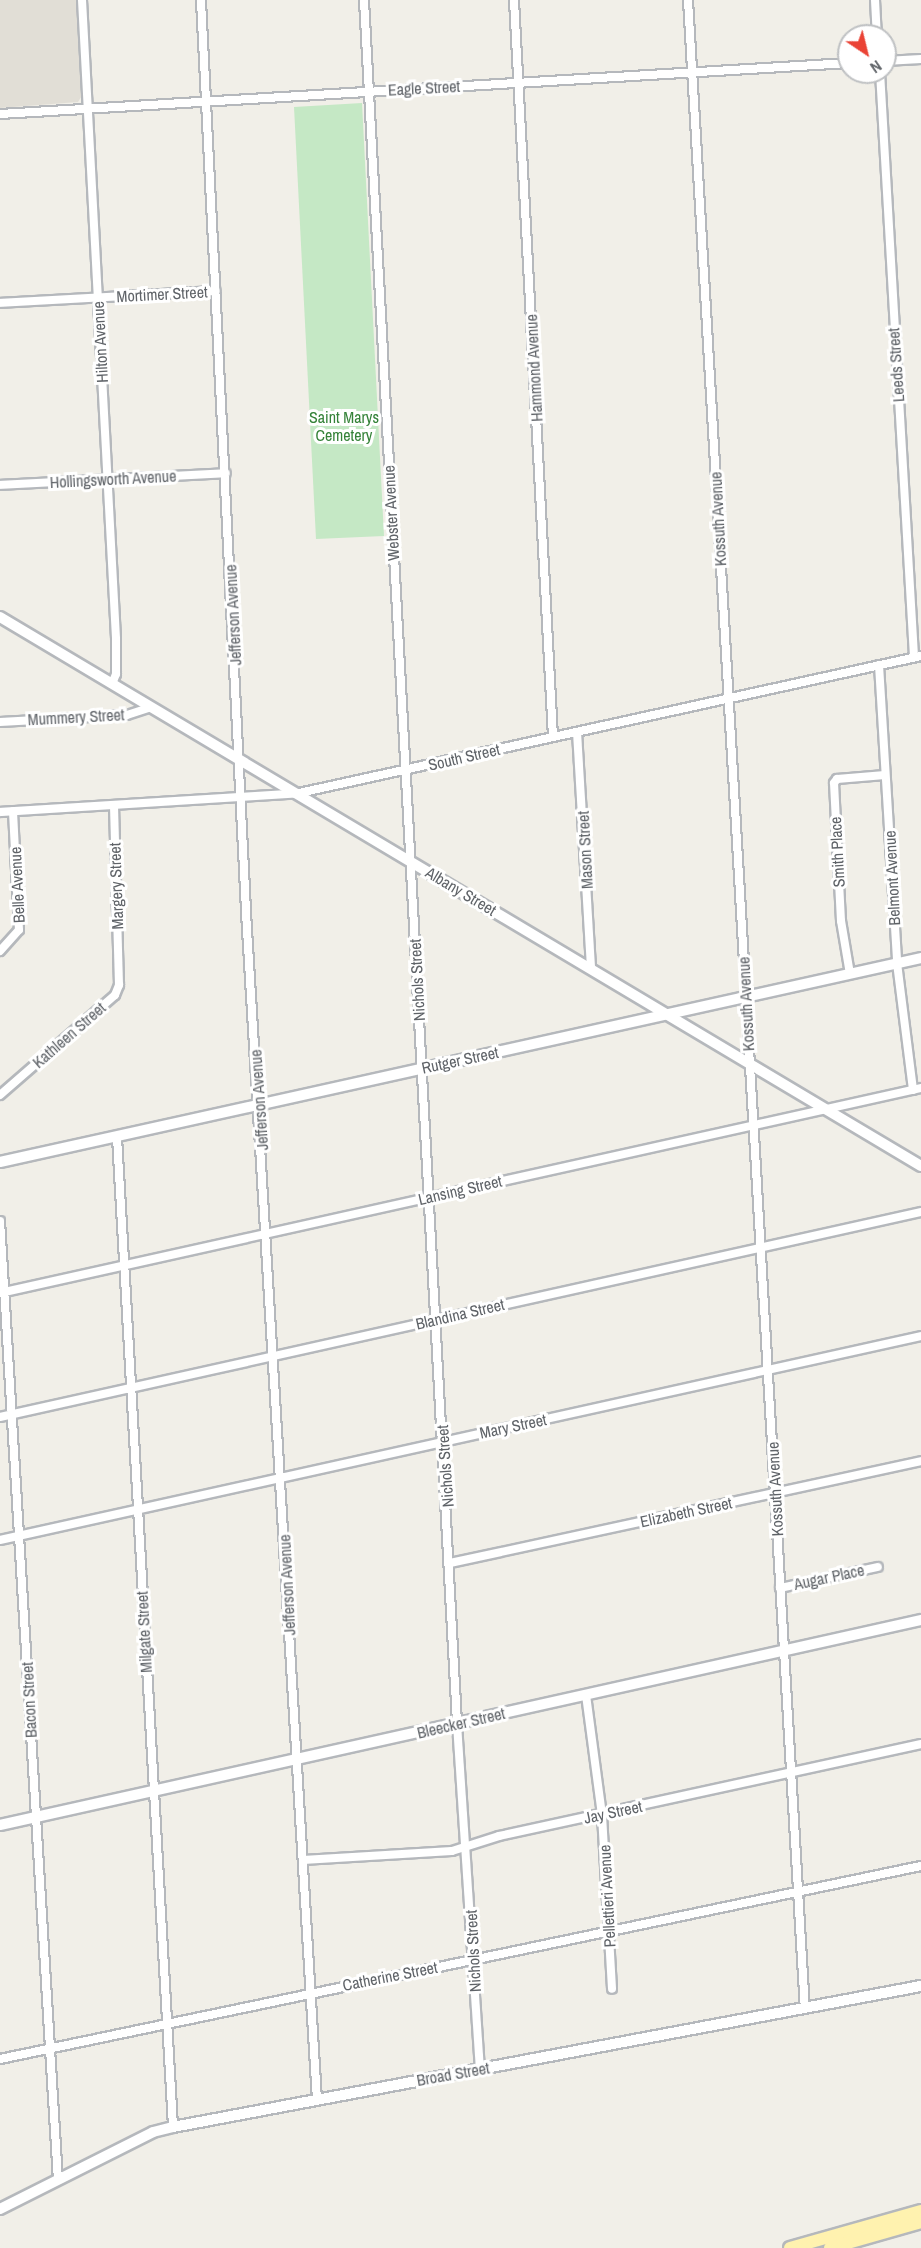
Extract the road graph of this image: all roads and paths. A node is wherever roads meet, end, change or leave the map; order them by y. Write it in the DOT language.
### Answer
graph roads {
  1 [pos="82,0"];
  2 [pos="201,0"];
  3 [pos="364,0"];
  4 [pos="514,0"];
  5 [pos="688,0"];
  6 [pos="875,0"];
  7 [pos="877,24"];
  8 [pos="921,59"];
  9 [pos="897,60"];
  10 [pos="837,64"];
  11 [pos="692,73"];
  12 [pos="518,82"];
  13 [pos="881,84"];
  14 [pos="369,91"];
  15 [pos="206,101"];
  16 [pos="88,108"];
  17 [pos="0,114"];
  18 [pos="216,291"];
  19 [pos="98,297"];
  20 [pos="0,303"];
  21 [pos="226,473"];
  22 [pos="107,478"];
  23 [pos="0,485"];
  24 [pos="0,617"];
  25 [pos="918,657"];
  26 [pos="879,665"];
  27 [pos="112,684"];
  28 [pos="728,699"];
  29 [pos="151,707"];
  30 [pos="0,722"];
  31 [pos="577,732"];
  32 [pos="553,736"];
  33 [pos="241,759"];
  34 [pos="406,770"];
  35 [pos="885,776"];
  36 [pos="299,793"];
  37 [pos="243,799"];
  38 [pos="114,807"];
  39 [pos="0,812"];
  40 [pos="13,812"];
  41 [pos="412,862"];
  42 [pos="0,951"];
  43 [pos="921,958"];
  44 [pos="897,963"];
  45 [pos="119,965"];
  46 [pos="591,969"];
  47 [pos="850,974"];
  48 [pos="746,998"];
  49 [pos="668,1015"];
  50 [pos="750,1065"];
  51 [pos="422,1069"];
  52 [pos="917,1089"];
  53 [pos="0,1095"];
  54 [pos="260,1104"];
  55 [pos="824,1110"];
  56 [pos="754,1125"];
  57 [pos="117,1137"];
  58 [pos="0,1162"];
  59 [pos="921,1166"];
  60 [pos="429,1197"];
  61 [pos="921,1212"];
  62 [pos="0,1221"];
  63 [pos="268,1233"];
  64 [pos="760,1247"];
  65 [pos="124,1265"];
  66 [pos="2,1293"];
  67 [pos="436,1320"];
  68 [pos="921,1336"];
  69 [pos="275,1354"];
  70 [pos="767,1370"];
  71 [pos="130,1387"];
  72 [pos="12,1414"];
  73 [pos="0,1416"];
  74 [pos="444,1441"];
  75 [pos="921,1461"];
  76 [pos="282,1478"];
  77 [pos="776,1493"];
  78 [pos="137,1509"];
  79 [pos="19,1536"];
  80 [pos="0,1540"];
  81 [pos="450,1563"];
  82 [pos="878,1567"];
  83 [pos="780,1588"];
  84 [pos="921,1620"];
  85 [pos="784,1651"];
  86 [pos="586,1695"];
  87 [pos="458,1724"];
  88 [pos="921,1744"];
  89 [pos="297,1760"];
  90 [pos="792,1773"];
  91 [pos="153,1791"];
  92 [pos="602,1815"];
  93 [pos="36,1817"];
  94 [pos="0,1825"];
  95 [pos="467,1848"];
  96 [pos="303,1860"];
  97 [pos="921,1866"];
  98 [pos="799,1892"];
  99 [pos="609,1932"];
  100 [pos="474,1959"];
  101 [pos="921,1986"];
  102 [pos="612,1989"];
  103 [pos="311,1992"];
  104 [pos="806,2008"];
  105 [pos="166,2022"];
  106 [pos="51,2047"];
  107 [pos="0,2059"];
  108 [pos="480,2070"];
  109 [pos="317,2099"];
  110 [pos="173,2127"];
  111 [pos="58,2179"];
  112 [pos="0,2209"];
  113 [pos="921,2211"];
  114 [pos="921,2222"];
  115 [pos="790,2248"];
  116 [pos="830,2248"];
  1 -- 16 [label="street, Hilton Avenue"];
  2 -- 15 [label="street, Jefferson Avenue"];
  3 -- 14 [label="street, Webster Avenue"];
  4 -- 12 [label="street, Hammond Avenue"];
  5 -- 11 [label="street, Kossuth Avenue"];
  6 -- 7 [label="street"];
  8 -- 9 [label="street"];
  10 -- 11 [label="street, Eagle Street"];
  11 -- 12 [label="street, Eagle Street"];
  11 -- 28 [label="street, Kossuth Avenue"];
  12 -- 14 [label="street, Eagle Street"];
  12 -- 32 [label="street, Hammond Avenue"];
  13 -- 25 [label="street, Leeds Street"];
  14 -- 15 [label="street, Eagle Street"];
  14 -- 34 [label="street, Webster Avenue"];
  15 -- 16 [label="street, Eagle Street"];
  15 -- 18 [label="street, Jefferson Avenue"];
  16 -- 17 [label="street, Eagle Street"];
  16 -- 19 [label="street, Hilton Avenue"];
  18 -- 19 [label="street, Mortimer Street"];
  18 -- 21 [label="street, Jefferson Avenue"];
  19 -- 20 [label="street, Mortimer Street"];
  19 -- 22 [label="street, Hilton Avenue"];
  21 -- 22 [label="street, Hollingsworth Avenue"];
  21 -- 33 [label="street, Jefferson Avenue"];
  22 -- 23 [label="street, Hollingsworth Avenue"];
  22 -- 27 [label="street, Hilton Avenue"];
  24 -- 27 [label="street, Albany Street"];
  25 -- 26 [label="street, South Street"];
  26 -- 28 [label="street, South Street"];
  26 -- 35 [label="street, Belmont Avenue"];
  27 -- 29 [label="street, Albany Street"];
  28 -- 31 [label="street, South Street"];
  28 -- 48 [label="street, Kossuth Avenue"];
  29 -- 30 [label="street, Mummery Street"];
  29 -- 33 [label="street, Albany Street"];
  31 -- 32 [label="street, South Street"];
  31 -- 46 [label="street, Mason Street"];
  32 -- 34 [label="street, South Street"];
  33 -- 36 [label="street, Albany Street"];
  33 -- 37 [label="street, Jefferson Avenue"];
  34 -- 36 [label="street, South Street"];
  34 -- 41 [label="street, Webster Avenue"];
  35 -- 44 [label="street, Belmont Avenue"];
  35 -- 47 [label="street, Smith Place"];
  36 -- 37 [label="street, South Street"];
  36 -- 41 [label="street, Albany Street"];
  37 -- 38 [label="street, South Street"];
  37 -- 54 [label="street, Jefferson Avenue"];
  38 -- 40 [label="street, South Street"];
  38 -- 45 [label="street, Margery Street"];
  39 -- 40 [label="street, South Street"];
  40 -- 42 [label="street, Belle Avenue"];
  41 -- 46 [label="street, Albany Street"];
  41 -- 51 [label="street, Nichols Street"];
  43 -- 44 [label="street, Rutger Street"];
  44 -- 47 [label="street, Rutger Street"];
  44 -- 52 [label="street, Belmont Avenue"];
  45 -- 53 [label="street, Kathleen Street"];
  46 -- 49 [label="street, Albany Street"];
  47 -- 48 [label="street, Rutger Street"];
  48 -- 49 [label="street, Rutger Street"];
  48 -- 50 [label="street, Kossuth Avenue"];
  49 -- 50 [label="street, Albany Street"];
  49 -- 51 [label="street, Rutger Street"];
  50 -- 55 [label="street, Albany Street"];
  50 -- 56 [label="street, Kossuth Avenue"];
  51 -- 54 [label="street, Rutger Street"];
  51 -- 60 [label="street, Nichols Street"];
  52 -- 55 [label="street, Lansing Street"];
  54 -- 57 [label="street, Rutger Street"];
  54 -- 63 [label="street, Jefferson Avenue"];
  55 -- 56 [label="street, Lansing Street"];
  55 -- 59 [label="street, Albany Street"];
  56 -- 60 [label="street, Lansing Street"];
  56 -- 64 [label="street, Kossuth Avenue"];
  57 -- 58 [label="street, Rutger Street"];
  57 -- 65 [label="street, Milgate Street"];
  60 -- 63 [label="street, Lansing Street"];
  60 -- 67 [label="street, Nichols Street"];
  61 -- 64 [label="street, Blandina Street"];
  62 -- 66 [label="street, Bacon Street"];
  63 -- 65 [label="street, Lansing Street"];
  63 -- 69 [label="street, Jefferson Avenue"];
  64 -- 67 [label="street, Blandina Street"];
  64 -- 70 [label="street, Kossuth Avenue"];
  65 -- 66 [label="street, Lansing Street"];
  65 -- 71 [label="street, Milgate Street"];
  66 -- 72 [label="street, Bacon Street"];
  67 -- 69 [label="street, Blandina Street"];
  67 -- 74 [label="street, Nichols Street"];
  68 -- 70 [label="street, Mary Street"];
  69 -- 71 [label="street, Blandina Street"];
  69 -- 76 [label="street, Jefferson Avenue"];
  70 -- 74 [label="street, Mary Street"];
  70 -- 77 [label="street, Kossuth Avenue"];
  71 -- 72 [label="street, Blandina Street"];
  71 -- 78 [label="street, Milgate Street"];
  72 -- 73 [label="street, Blandina Street"];
  72 -- 79 [label="street, Bacon Street"];
  74 -- 76 [label="street, Mary Street"];
  74 -- 81 [label="street, Nichols Street"];
  75 -- 77 [label="street, Elizabeth Street"];
  76 -- 78 [label="street, Mary Street"];
  76 -- 89 [label="street, Jefferson Avenue"];
  77 -- 81 [label="street, Elizabeth Street"];
  77 -- 83 [label="street, Kossuth Avenue"];
  78 -- 79 [label="street, Mary Street"];
  78 -- 91 [label="street, Milgate Street"];
  79 -- 80 [label="street, Mary Street"];
  79 -- 93 [label="street, Bacon Street"];
  81 -- 87 [label="street, Nichols Street"];
  82 -- 83 [label="street, Augar Place"];
  83 -- 85 [label="street, Kossuth Avenue"];
  84 -- 85 [label="street, Bleecker Street"];
  85 -- 86 [label="street, Bleecker Street"];
  85 -- 90 [label="street, Kossuth Avenue"];
  86 -- 87 [label="street, Bleecker Street"];
  86 -- 92 [label="street, Pellettieri Avenue"];
  87 -- 89 [label="street, Bleecker Street"];
  87 -- 95 [label="street, Nichols Street"];
  88 -- 90 [label="street, Jay Street"];
  89 -- 91 [label="street, Bleecker Street"];
  89 -- 96 [label="street, Jefferson Avenue"];
  90 -- 92 [label="street, Jay Street"];
  90 -- 98 [label="street, Kossuth Avenue"];
  91 -- 93 [label="street, Bleecker Street"];
  91 -- 105 [label="street, Milgate Street"];
  92 -- 95 [label="street, Jay Street"];
  92 -- 99 [label="street, Pellettieri Avenue"];
  93 -- 94 [label="street, Bleecker Street"];
  93 -- 106 [label="street, Bacon Street"];
  95 -- 96 [label="street, Jay Street"];
  95 -- 100 [label="street, Nichols Street"];
  96 -- 103 [label="street, Jefferson Avenue"];
  97 -- 98 [label="street, Catherine Street"];
  98 -- 99 [label="street, Catherine Street"];
  98 -- 104 [label="street, Kossuth Avenue"];
  99 -- 100 [label="street, Catherine Street"];
  99 -- 102 [label="street, Pellettieri Avenue"];
  100 -- 103 [label="street, Catherine Street"];
  100 -- 108 [label="street, Nichols Street"];
  101 -- 104 [label="street, Broad Street"];
  103 -- 105 [label="street, Catherine Street"];
  103 -- 109 [label="street, Jefferson Avenue"];
  104 -- 108 [label="street, Broad Street"];
  105 -- 106 [label="street, Catherine Street"];
  105 -- 110 [label="street, Milgate Street"];
  106 -- 107 [label="street, Catherine Street"];
  106 -- 111 [label="street, Bacon Street"];
  108 -- 109 [label="street, Broad Street"];
  109 -- 110 [label="street, Broad Street"];
  110 -- 111 [label="street, Broad Street"];
  111 -- 112 [label="street, Broad Street"];
  113 -- 115 [label="main road"];
  114 -- 116 [label="main road"];
}
